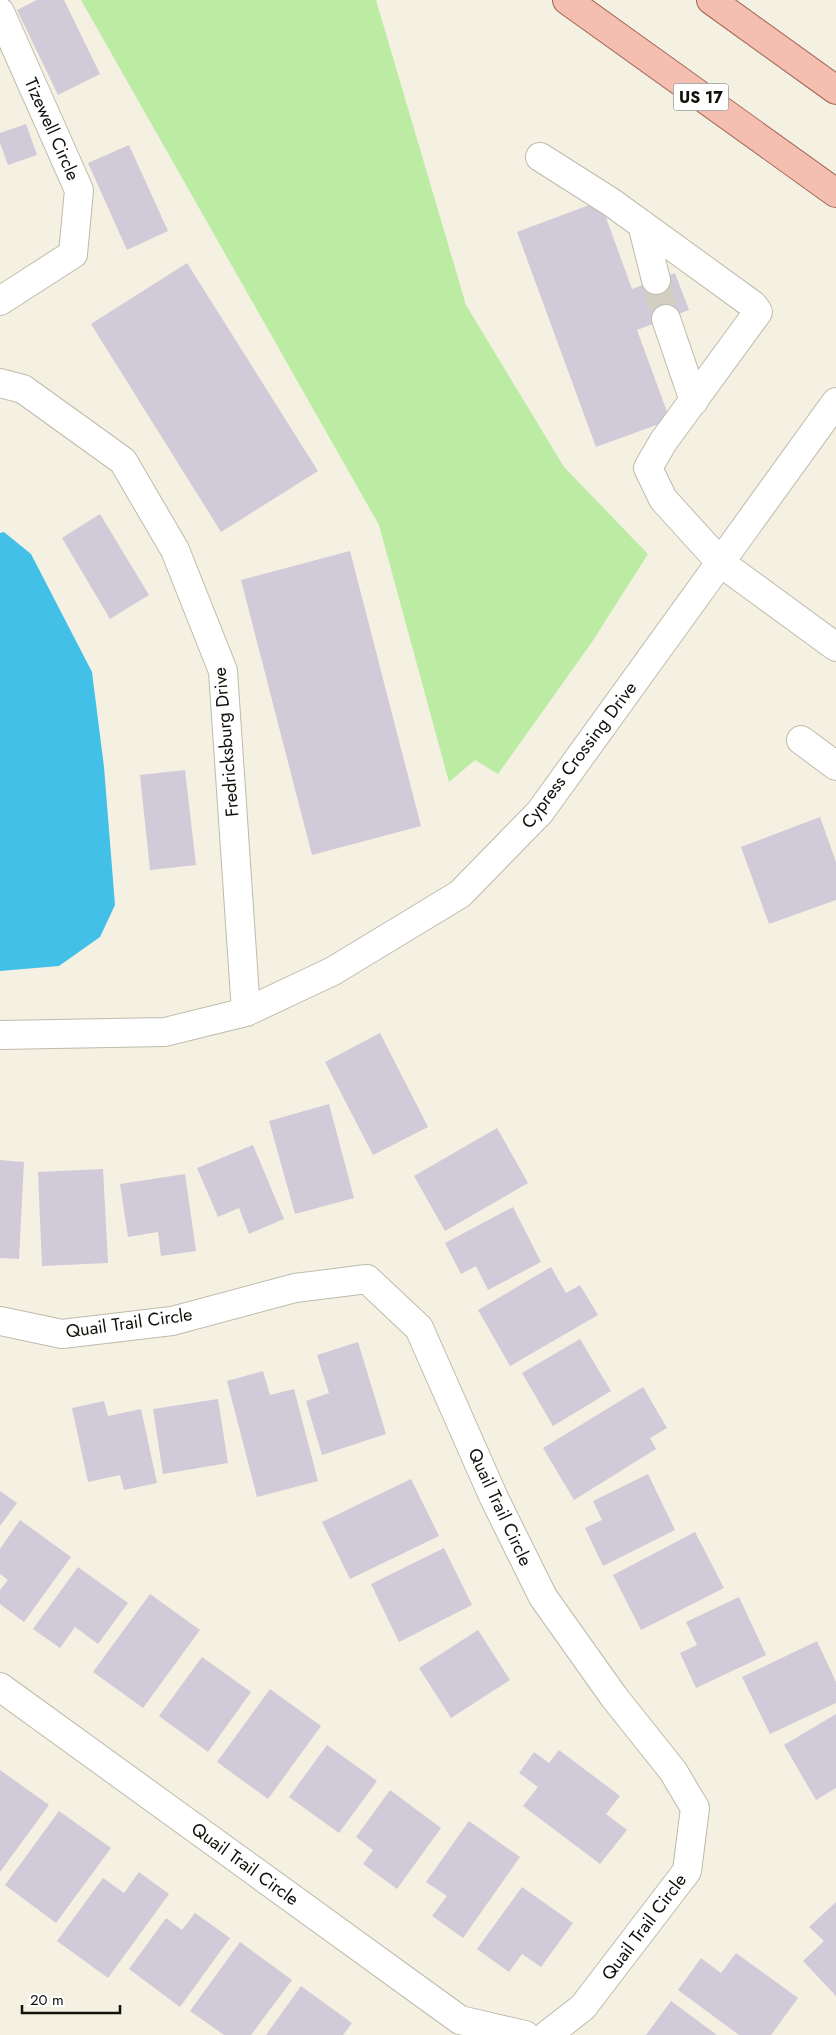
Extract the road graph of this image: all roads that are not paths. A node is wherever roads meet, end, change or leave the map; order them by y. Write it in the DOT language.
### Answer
graph roads {
  1 [pos="567,0"];
  2 [pos="711,0"];
  3 [pos="0,12"];
  4 [pos="836,90"];
  5 [pos="540,158"];
  6 [pos="836,193"];
  7 [pos="642,224"];
  8 [pos="656,280"];
  9 [pos="0,301"];
  10 [pos="666,319"];
  11 [pos="0,384"];
  12 [pos="694,401"];
  13 [pos="836,402"];
  14 [pos="721,563"];
  15 [pos="836,646"];
  16 [pos="801,740"];
  17 [pos="836,766"];
  18 [pos="246,1012"];
  19 [pos="0,1035"];
  20 [pos="0,1321"];
  21 [pos="0,1687"];
  22 [pos="525,2035"];
  23 [pos="547,2035"];
  1 -- 6 [label="main road, US 17"];
  2 -- 4 [label="main road"];
  3 -- 9 [label="street, Tizewell Circle"];
  5 -- 7 [label="street"];
  7 -- 8 [label="street"];
  7 -- 12 [label="street"];
  10 -- 12 [label="street"];
  11 -- 18 [label="street, Fredricksburg Drive"];
  12 -- 14 [label="street"];
  13 -- 14 [label="street, Cypress Crossing Drive"];
  14 -- 15 [label="street"];
  14 -- 18 [label="street, Cypress Crossing Drive"];
  16 -- 17 [label="street"];
  18 -- 19 [label="street, Cypress Crossing Drive"];
  20 -- 23 [label="street, Quail Trail Circle"];
  21 -- 22 [label="street, Quail Trail Circle"];
}
